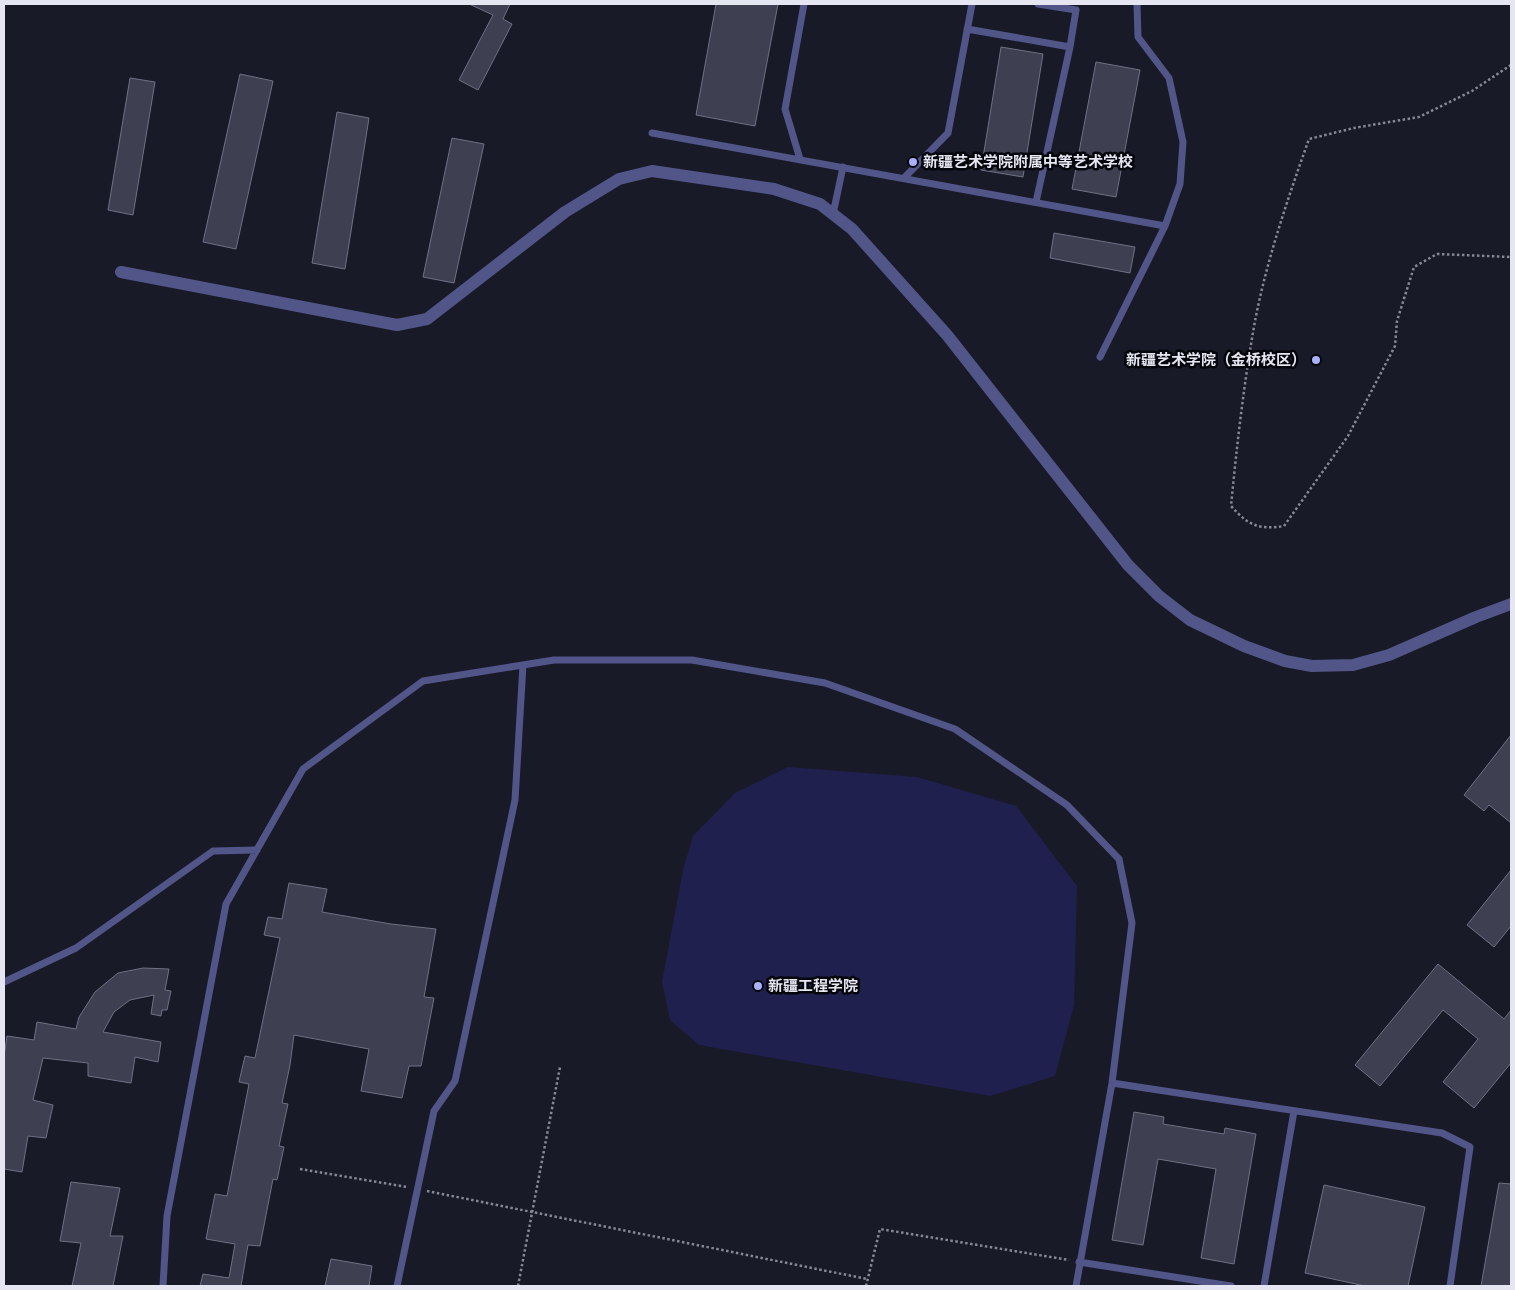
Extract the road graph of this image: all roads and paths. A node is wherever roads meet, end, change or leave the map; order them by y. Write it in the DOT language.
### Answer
graph roads {
  1 [pos="804,4"];
  2 [pos="972,4"];
  3 [pos="1038,4"];
  4 [pos="1137,4"];
  5 [pos="967,29"];
  6 [pos="1070,47"];
  7 [pos="1511,65"];
  8 [pos="652,133"];
  9 [pos="800,160"];
  10 [pos="843,167"];
  11 [pos="904,178"];
  12 [pos="1036,202"];
  13 [pos="833,214"];
  14 [pos="1165,226"];
  15 [pos="1511,257"];
  16 [pos="121,272"];
  17 [pos="1100,357"];
  18 [pos="1511,604"];
  19 [pos="523,665"];
  20 [pos="257,850"];
  21 [pos="4,982"];
  22 [pos="560,1067"];
  23 [pos="1112,1083"];
  24 [pos="1294,1111"];
  25 [pos="300,1168"];
  26 [pos="417,1189"];
  27 [pos="1079,1262"];
  28 [pos="867,1279"];
  29 [pos="163,1286"];
  30 [pos="397,1286"];
  31 [pos="518,1286"];
  32 [pos="866,1286"];
  33 [pos="1076,1286"];
  34 [pos="1232,1286"];
  35 [pos="1264,1286"];
  36 [pos="1450,1286"];
  1 -- 9 [label="lane"];
  2 -- 5 [label="lane"];
  3 -- 6 [label="lane"];
  4 -- 14 [label="lane"];
  5 -- 6 [label="lane"];
  5 -- 11 [label="lane"];
  6 -- 12 [label="lane"];
  7 -- 15 [label="path"];
  8 -- 9 [label="lane"];
  9 -- 10 [label="lane"];
  10 -- 11 [label="lane"];
  10 -- 13 [label="lane"];
  11 -- 12 [label="lane"];
  12 -- 14 [label="lane"];
  13 -- 16 [label="street"];
  13 -- 18 [label="street"];
  14 -- 17 [label="lane"];
  19 -- 20 [label="lane"];
  19 -- 23 [label="lane"];
  19 -- 26 [label="lane"];
  20 -- 21 [label="lane"];
  20 -- 29 [label="lane"];
  22 -- 31 [label="path"];
  23 -- 24 [label="lane"];
  23 -- 33 [label="lane"];
  24 -- 35 [label="lane"];
  24 -- 36 [label="lane"];
  25 -- 26 [label="path"];
  26 -- 28 [label="path"];
  26 -- 30 [label="lane"];
  27 -- 28 [label="path"];
  27 -- 34 [label="lane"];
  28 -- 32 [label="path"];
}
